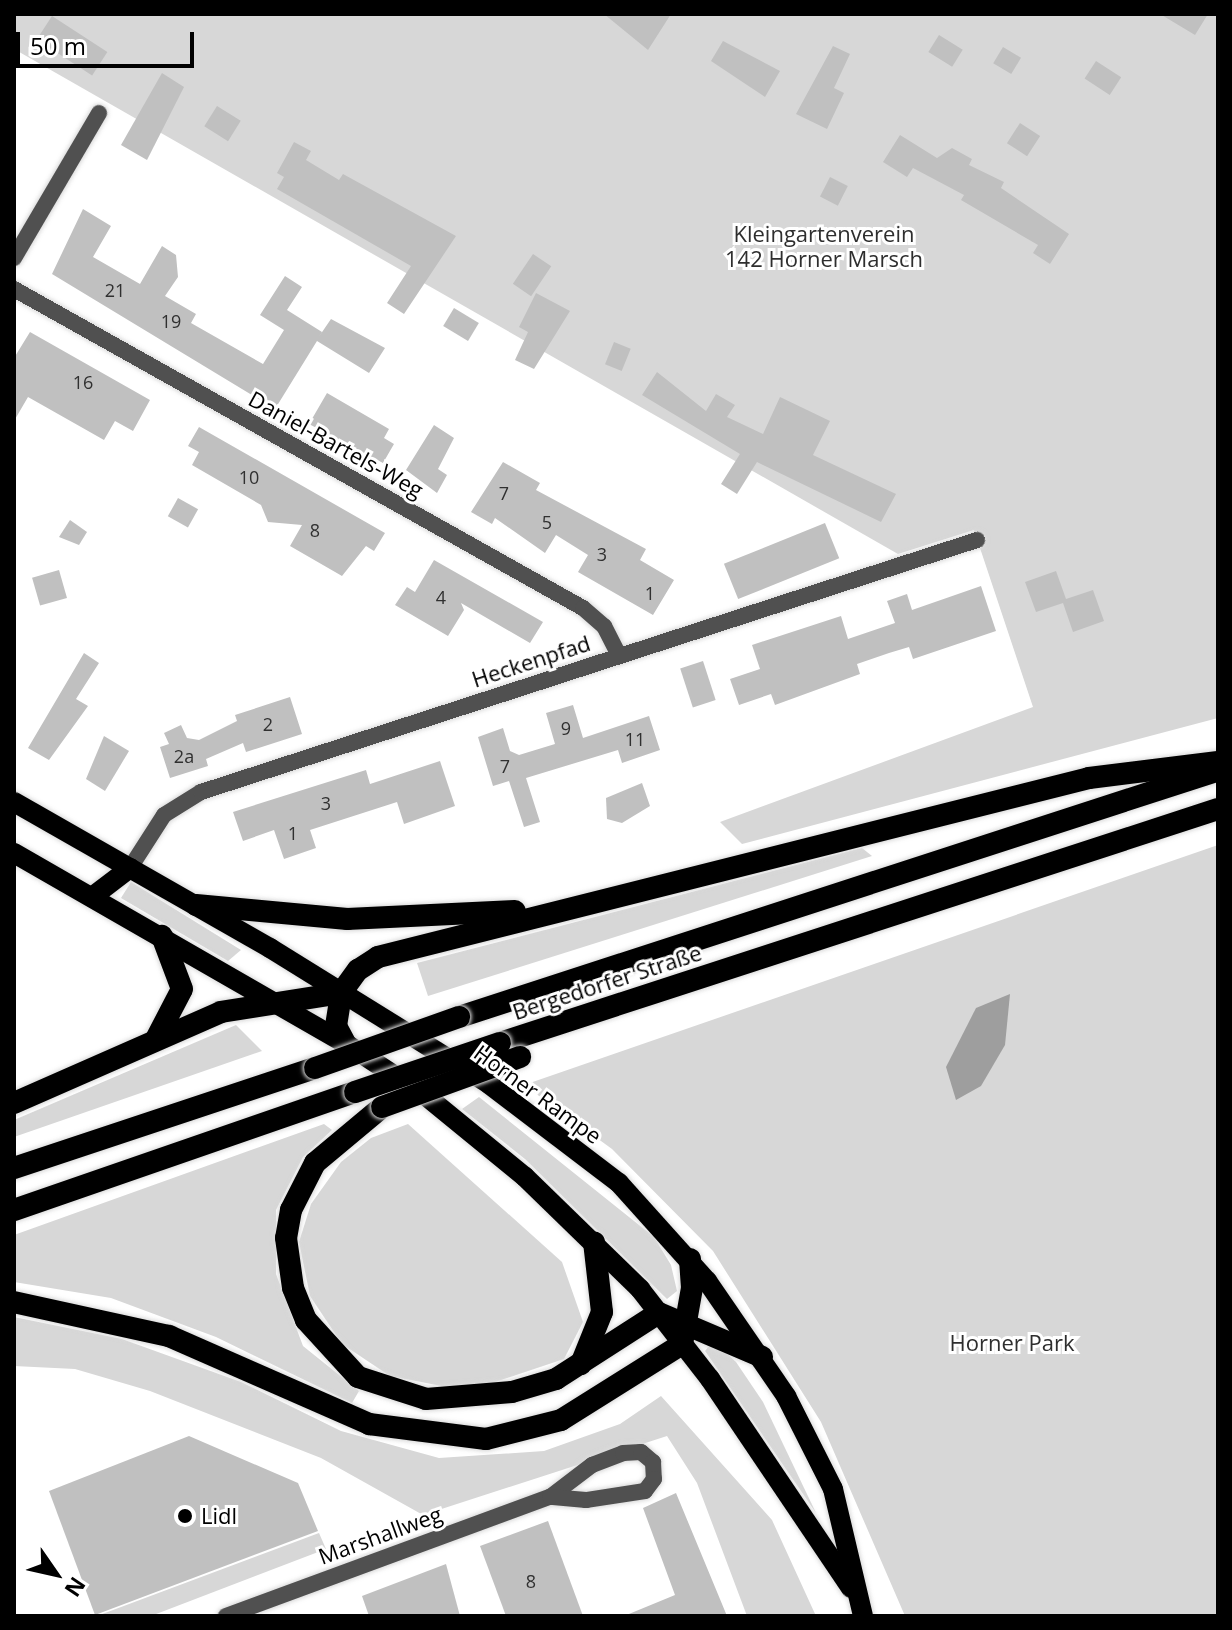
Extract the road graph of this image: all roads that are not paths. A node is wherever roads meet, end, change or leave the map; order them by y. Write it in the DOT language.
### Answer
graph roads {
  1 [pos="99,113"];
  2 [pos="14,258"];
  3 [pos="14,289"];
  4 [pos="977,540"];
  5 [pos="619,655"];
  6 [pos="1218,762"];
  7 [pos="1218,771"];
  8 [pos="14,802"];
  9 [pos="1218,809"];
  10 [pos="14,853"];
  11 [pos="130,868"];
  12 [pos="92,897"];
  13 [pos="196,905"];
  14 [pos="552,910"];
  15 [pos="162,936"];
  16 [pos="341,993"];
  17 [pos="273,999"];
  18 [pos="588,1016"];
  19 [pos="153,1042"];
  20 [pos="345,1043"];
  21 [pos="14,1103"];
  22 [pos="14,1168"];
  23 [pos="14,1210"];
  24 [pos="594,1242"];
  25 [pos="690,1259"];
  26 [pos="14,1302"];
  27 [pos="659,1313"];
  28 [pos="684,1333"];
  29 [pos="762,1357"];
  30 [pos="580,1366"];
  31 [pos="550,1497"];
  32 [pos="854,1591"];
  33 [pos="226,1616"];
  34 [pos="863,1616"];
  1 -- 2 [label="street"];
  3 -- 5 [label="street, Daniel-Bartels-Weg"];
  4 -- 5 [label="street, Heckenpfad"];
  5 -- 11 [label="street, Heckenpfad"];
  6 -- 14 [label="highway"];
  7 -- 22 [label="highway, Bergedorfer Straße, bridge"];
  8 -- 11 [label="main road, Horner Rampe"];
  9 -- 18 [label="highway, Bergedorfer Straße"];
  10 -- 12 [label="main road"];
  11 -- 12 [label="main road"];
  11 -- 13 [label="main road, Horner Rampe"];
  12 -- 15 [label="main road"];
  13 -- 14 [label="highway"];
  13 -- 16 [label="main road, Horner Rampe"];
  14 -- 16 [label="highway"];
  15 -- 17 [label="main road"];
  15 -- 19 [label="highway"];
  16 -- 17 [label="highway"];
  16 -- 20 [label="highway"];
  16 -- 25 [label="main road, Horner Rampe"];
  17 -- 19 [label="highway"];
  17 -- 20 [label="main road"];
  18 -- 23 [label="highway, Bergedorfer Straße, bridge"];
  18 -- 30 [label="highway, bridge"];
  19 -- 21 [label="highway"];
  20 -- 24 [label="main road"];
  24 -- 27 [label="main road"];
  24 -- 30 [label="highway"];
  25 -- 28 [label="highway"];
  25 -- 29 [label="main road, Horner Rampe"];
  26 -- 28 [label="highway"];
  27 -- 28 [label="highway"];
  27 -- 30 [label="highway"];
  28 -- 29 [label="highway"];
  28 -- 32 [label="main road, Horner Rampe"];
  29 -- 32 [label="main road, Horner Rampe"];
  31 -- 31 [label="street, Marshallweg"];
  31 -- 33 [label="street, Marshallweg"];
  32 -- 34 [label="main road, Horner Rampe"];
}
